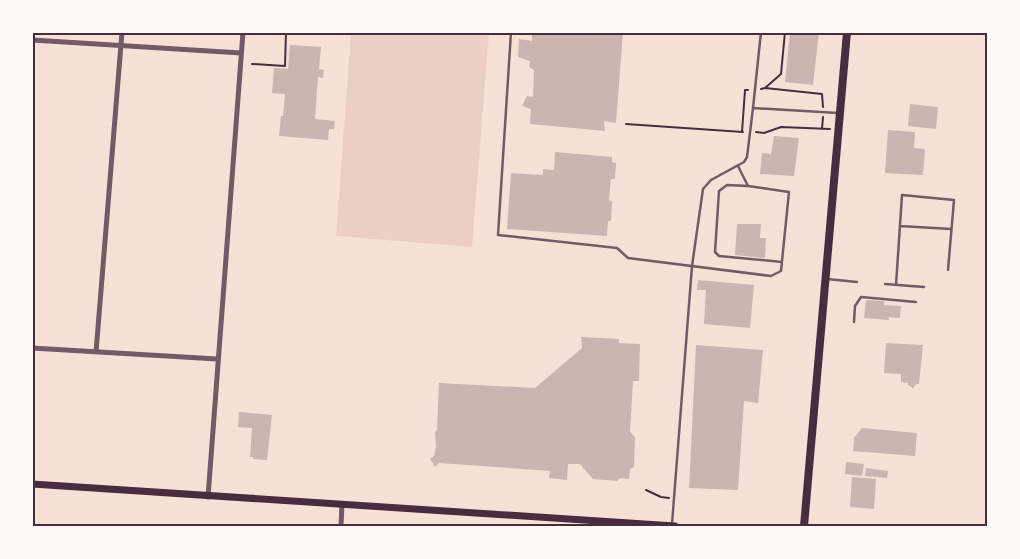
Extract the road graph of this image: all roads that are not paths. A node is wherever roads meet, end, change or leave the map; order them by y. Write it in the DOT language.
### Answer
graph roads {
  1 [pos="122,32"];
  2 [pos="243,32"];
  3 [pos="511,32"];
  4 [pos="761,32"];
  5 [pos="846,32"];
  6 [pos="32,40"];
  7 [pos="120,45"];
  8 [pos="241,53"];
  9 [pos="753,108"];
  10 [pos="839,113"];
  11 [pos="738,166"];
  12 [pos="748,186"];
  13 [pos="900,226"];
  14 [pos="951,229"];
  15 [pos="782,262"];
  16 [pos="692,266"];
  17 [pos="948,270"];
  18 [pos="826,279"];
  19 [pos="856,282"];
  20 [pos="884,284"];
  21 [pos="896,285"];
  22 [pos="924,287"];
  23 [pos="916,302"];
  24 [pos="854,322"];
  25 [pos="32,348"];
  26 [pos="96,352"];
  27 [pos="218,359"];
  28 [pos="32,484"];
  29 [pos="208,496"];
  30 [pos="342,504"];
  31 [pos="341,526"];
  32 [pos="673,526"];
  33 [pos="804,526"];
  1 -- 7 [label="street"];
  2 -- 8 [label="street"];
  3 -- 16 [label="lane"];
  4 -- 9 [label="lane"];
  5 -- 10 [label="main road"];
  6 -- 7 [label="street"];
  7 -- 8 [label="street"];
  7 -- 26 [label="street"];
  8 -- 27 [label="street"];
  9 -- 10 [label="lane"];
  9 -- 11 [label="lane"];
  10 -- 18 [label="main road"];
  11 -- 12 [label="lane"];
  11 -- 16 [label="lane"];
  12 -- 15 [label="lane"];
  12 -- 15 [label="lane"];
  13 -- 14 [label="lane"];
  13 -- 14 [label="lane"];
  13 -- 21 [label="lane"];
  14 -- 17 [label="lane"];
  15 -- 16 [label="lane"];
  16 -- 32 [label="lane"];
  18 -- 19 [label="lane"];
  18 -- 33 [label="main road"];
  20 -- 21 [label="lane"];
  21 -- 22 [label="lane"];
  23 -- 24 [label="lane"];
  25 -- 26 [label="street"];
  26 -- 27 [label="street"];
  27 -- 29 [label="street"];
  28 -- 29 [label="main road"];
  29 -- 30 [label="main road"];
  30 -- 31 [label="street"];
  30 -- 32 [label="main road"];
}
